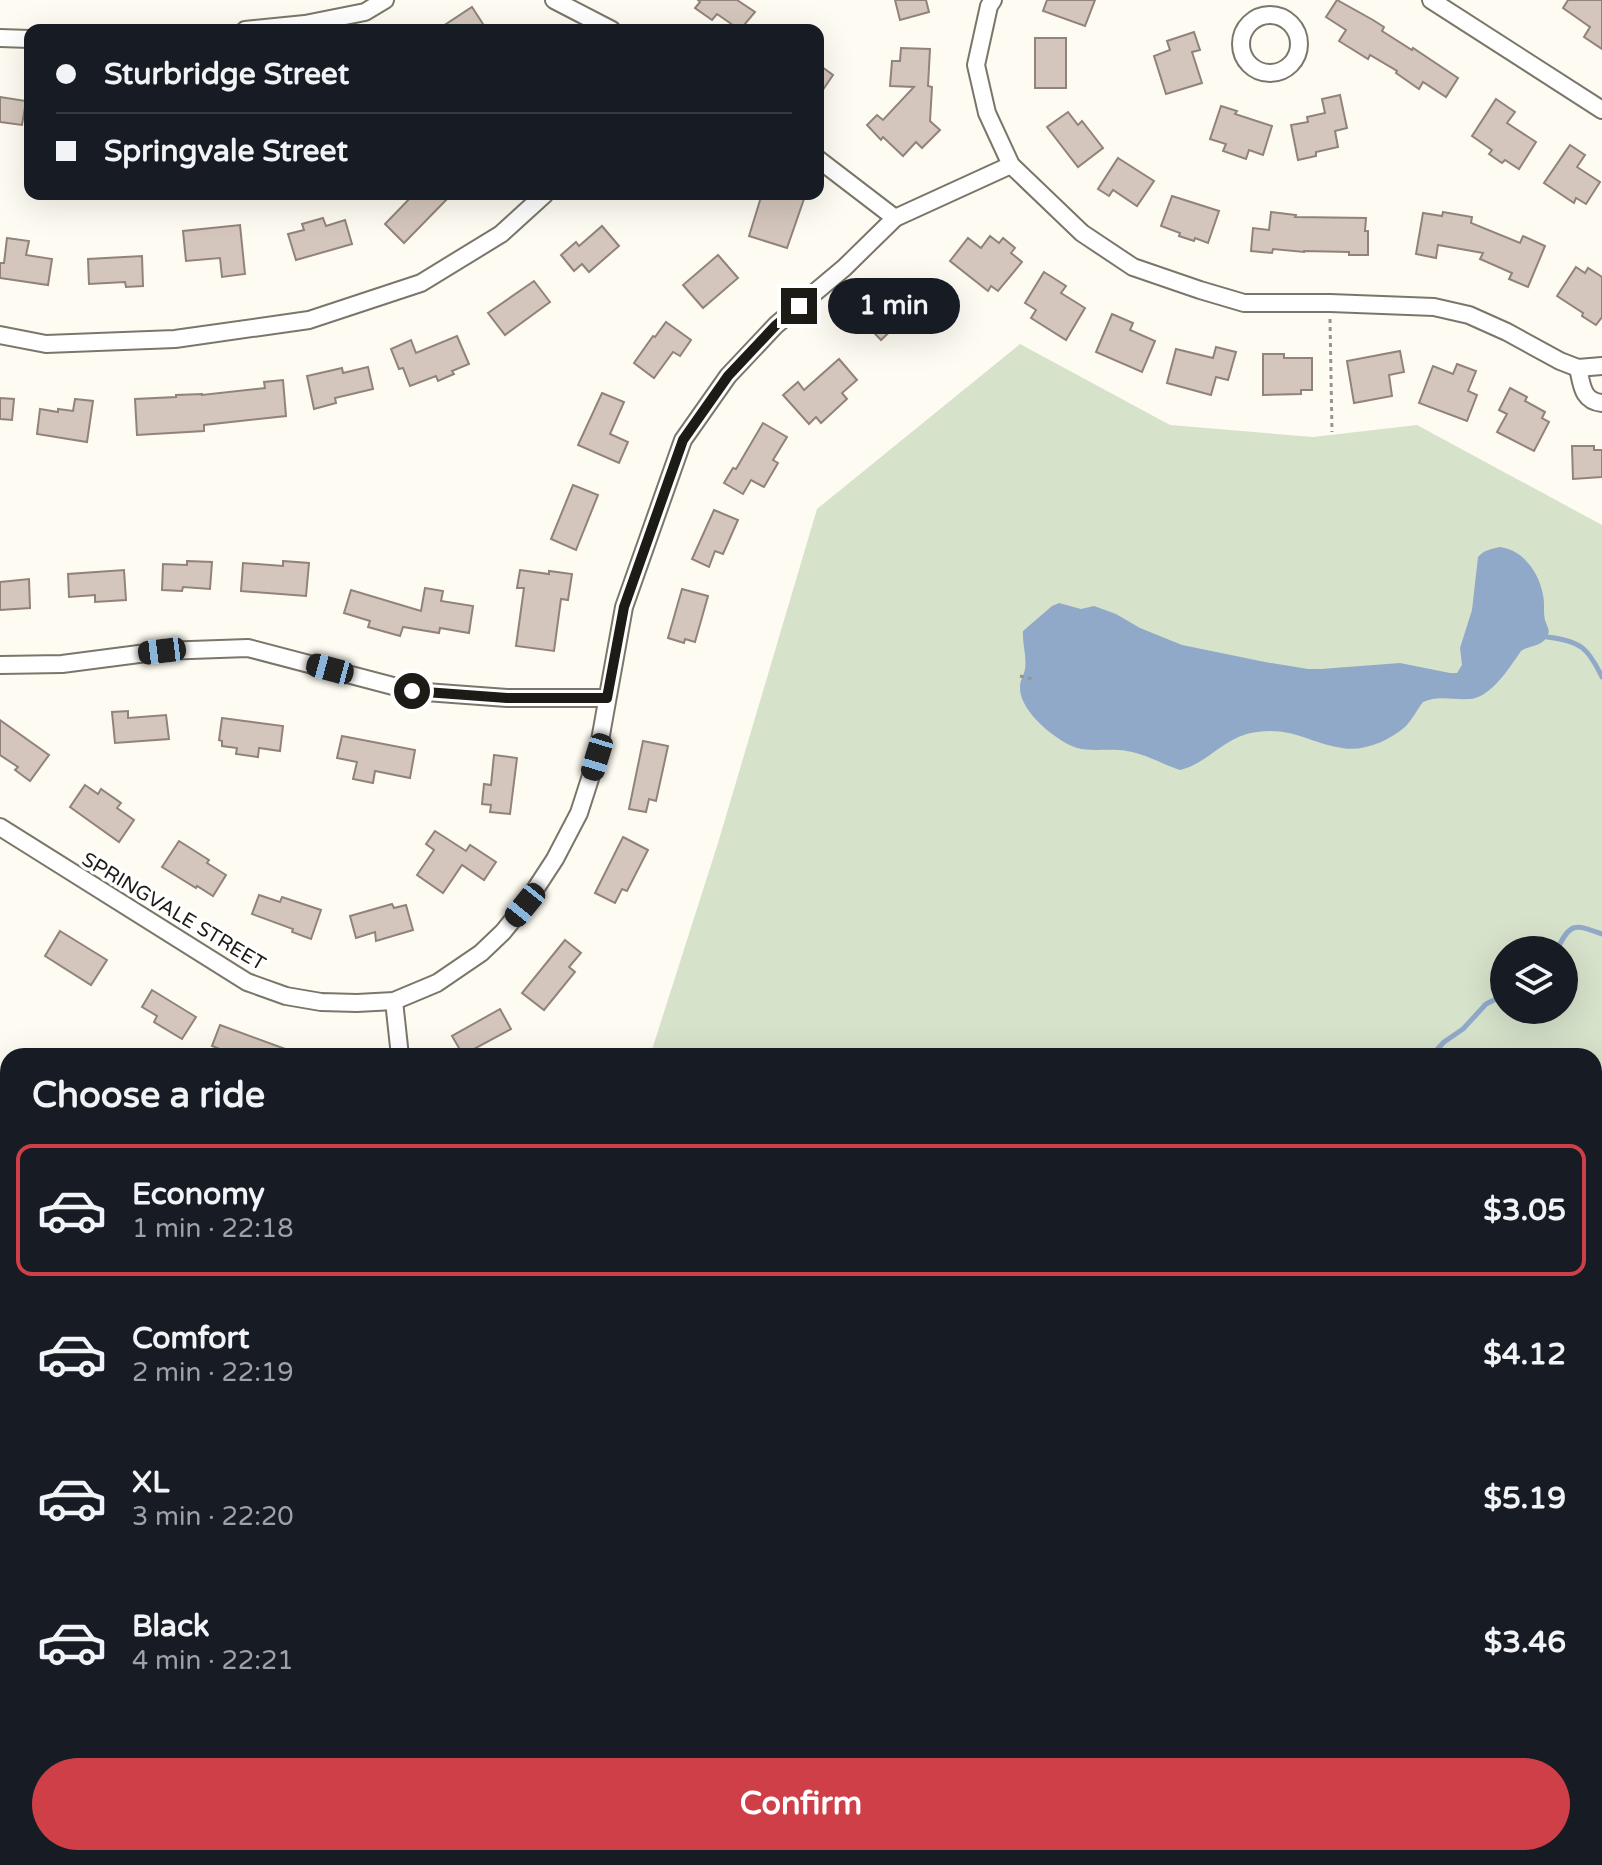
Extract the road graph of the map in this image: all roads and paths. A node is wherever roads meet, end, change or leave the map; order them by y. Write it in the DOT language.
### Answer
graph roads {
  1 [pos="385,0"];
  2 [pos="554,0"];
  3 [pos="993,0"];
  4 [pos="1431,0"];
  5 [pos="305,24"];
  6 [pos="600,24"];
  7 [pos="0,38"];
  8 [pos="24,39"];
  9 [pos="1602,110"];
  10 [pos="824,164"];
  11 [pos="1011,165"];
  12 [pos="538,200"];
  13 [pos="895,218"];
  14 [pos="1330,303"];
  15 [pos="0,335"];
  16 [pos="1602,366"];
  17 [pos="1578,368"];
  18 [pos="1602,403"];
  19 [pos="1332,432"];
  20 [pos="0,665"];
  21 [pos="1020,676"];
  22 [pos="1032,679"];
  23 [pos="607,698"];
  24 [pos="0,827"];
  25 [pos="394,1001"];
  26 [pos="399,1048"];
  1 -- 5 [label="street"];
  2 -- 6 [label="street"];
  3 -- 11 [label="street"];
  4 -- 9 [label="street"];
  7 -- 8 [label="street"];
  10 -- 13 [label="street"];
  11 -- 13 [label="street, SPRINGVALE STREET"];
  11 -- 14 [label="street"];
  12 -- 15 [label="street"];
  13 -- 23 [label="street, SPRINGVALE STREET"];
  14 -- 17 [label="street"];
  14 -- 19 [label="path"];
  16 -- 17 [label="street"];
  17 -- 18 [label="street"];
  20 -- 23 [label="street"];
  21 -- 22 [label="path"];
  23 -- 25 [label="street, SPRINGVALE STREET"];
  24 -- 25 [label="street, SPRINGVALE STREET"];
  25 -- 26 [label="street"];
}
